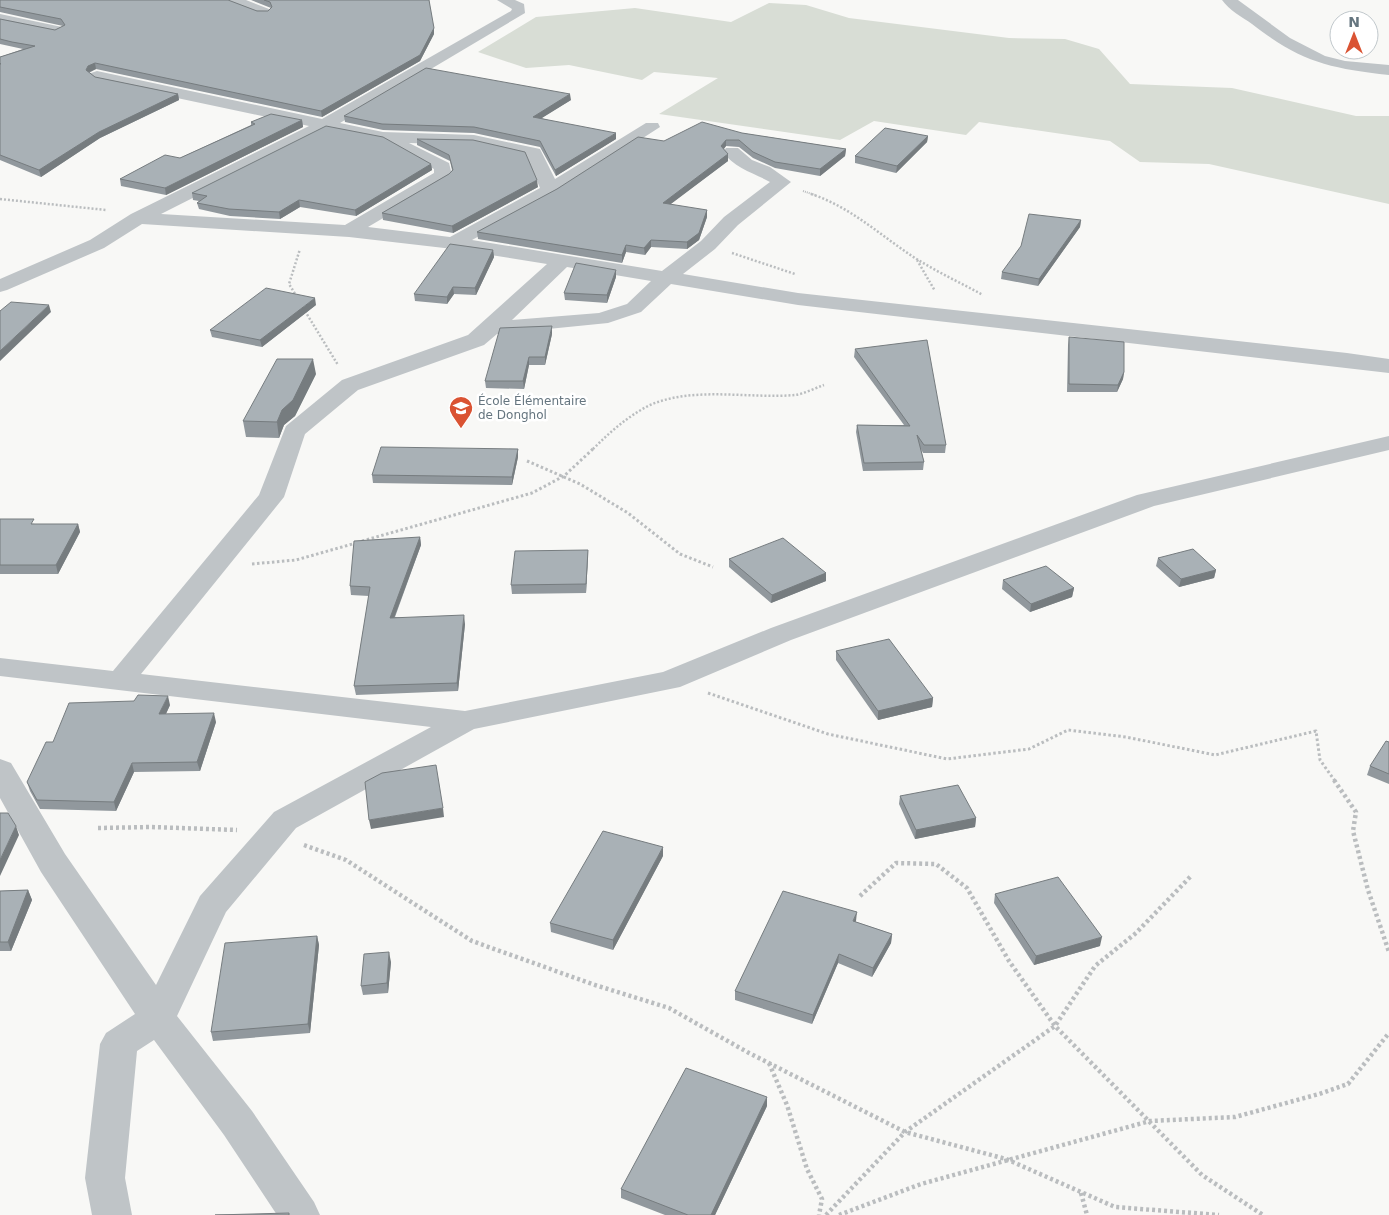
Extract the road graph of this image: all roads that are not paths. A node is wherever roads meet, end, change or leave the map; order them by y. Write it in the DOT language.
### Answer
graph roads {
  1 [pos="233,0"];
  2 [pos="504,0"];
  3 [pos="1229,0"];
  4 [pos="264,12"];
  5 [pos="0,18"];
  6 [pos="57,30"];
  7 [pos="1389,70"];
  8 [pos="97,76"];
  9 [pos="326,124"];
  10 [pos="652,127"];
  11 [pos="383,137"];
  12 [pos="732,152"];
  13 [pos="550,190"];
  14 [pos="138,218"];
  15 [pos="350,231"];
  16 [pos="453,243"];
  17 [pos="562,261"];
  18 [pos="666,278"];
  19 [pos="0,286"];
  20 [pos="491,328"];
  21 [pos="1389,366"];
  22 [pos="1389,443"];
  23 [pos="0,667"];
  24 [pos="120,681"];
  25 [pos="465,721"];
  26 [pos="0,770"];
  27 [pos="158,1018"];
  28 [pos="112,1215"];
  29 [pos="300,1215"];
  1 -- 4 [label="street"];
  2 -- 9 [label="street"];
  3 -- 7 [label="street"];
  5 -- 6 [label="street"];
  8 -- 9 [label="street"];
  9 -- 11 [label="street"];
  9 -- 14 [label="street"];
  10 -- 13 [label="street"];
  11 -- 13 [label="street"];
  11 -- 15 [label="street"];
  12 -- 18 [label="street"];
  13 -- 16 [label="street"];
  14 -- 15 [label="street"];
  14 -- 19 [label="street"];
  15 -- 16 [label="street"];
  16 -- 17 [label="street"];
  17 -- 18 [label="street"];
  17 -- 20 [label="street"];
  18 -- 20 [label="street"];
  18 -- 21 [label="street"];
  20 -- 24 [label="street"];
  22 -- 25 [label="street"];
  23 -- 24 [label="street"];
  24 -- 25 [label="street"];
  25 -- 27 [label="street"];
  26 -- 27 [label="street"];
  27 -- 28 [label="street"];
  27 -- 29 [label="street"];
}
